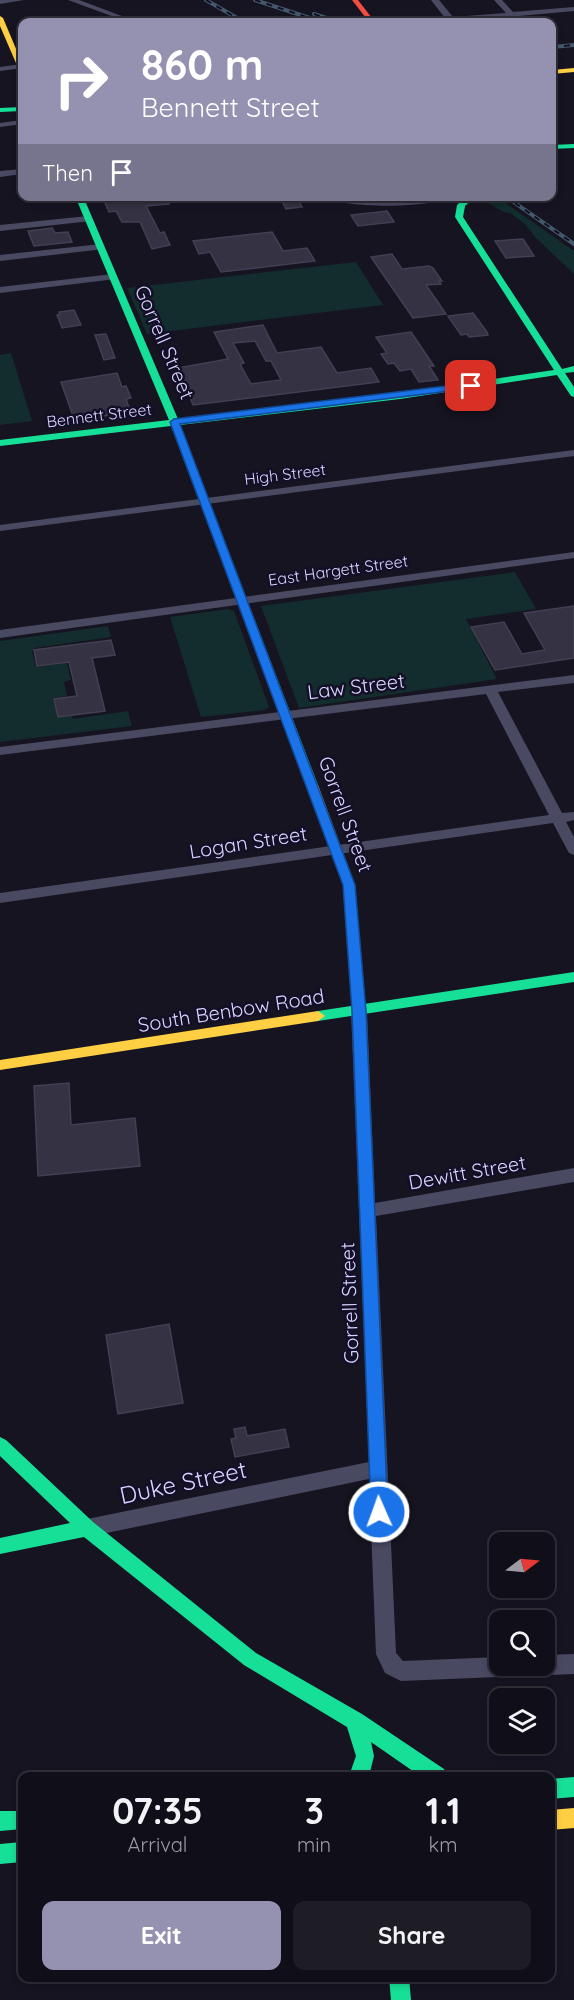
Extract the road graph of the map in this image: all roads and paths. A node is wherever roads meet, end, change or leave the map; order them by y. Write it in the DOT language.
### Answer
graph roads {
  1 [pos="20,0"];
  2 [pos="72,0"];
  3 [pos="355,0"];
  4 [pos="435,0"];
  5 [pos="498,0"];
  6 [pos="0,2"];
  7 [pos="574,9"];
  8 [pos="100,10"];
  9 [pos="511,14"];
  10 [pos="0,18"];
  11 [pos="105,18"];
  12 [pos="123,18"];
  13 [pos="369,18"];
  14 [pos="449,18"];
  15 [pos="471,18"];
  16 [pos="18,59"];
  17 [pos="18,68"];
  18 [pos="0,69"];
  19 [pos="574,70"];
  20 [pos="556,72"];
  21 [pos="574,78"];
  22 [pos="556,79"];
  23 [pos="18,104"];
  24 [pos="0,105"];
  25 [pos="18,109"];
  26 [pos="0,110"];
  27 [pos="18,123"];
  28 [pos="0,125"];
  29 [pos="574,146"];
  30 [pos="556,147"];
  31 [pos="18,172"];
  32 [pos="0,174"];
  33 [pos="81,201"];
  34 [pos="338,201"];
  35 [pos="400,201"];
  36 [pos="431,201"];
  37 [pos="465,201"];
  38 [pos="458,210"];
  39 [pos="88,219"];
  40 [pos="0,228"];
  41 [pos="101,247"];
  42 [pos="0,258"];
  43 [pos="113,277"];
  44 [pos="0,290"];
  45 [pos="574,369"];
  46 [pos="560,373"];
  47 [pos="574,394"];
  48 [pos="174,422"];
  49 [pos="0,444"];
  50 [pos="574,453"];
  51 [pos="204,501"];
  52 [pos="0,528"];
  53 [pos="574,555"];
  54 [pos="242,600"];
  55 [pos="0,634"];
  56 [pos="574,679"];
  57 [pos="490,689"];
  58 [pos="286,714"];
  59 [pos="0,751"];
  60 [pos="574,816"];
  61 [pos="558,818"];
  62 [pos="336,848"];
  63 [pos="574,850"];
  64 [pos="0,898"];
  65 [pos="574,977"];
  66 [pos="359,1011"];
  67 [pos="0,1065"];
  68 [pos="574,1175"];
  69 [pos="368,1211"];
  70 [pos="0,1445"];
  71 [pos="378,1469"];
  72 [pos="87,1528"];
  73 [pos="0,1546"];
  74 [pos="574,1664"];
  75 [pos="355,1721"];
  76 [pos="360,1772"];
  77 [pos="431,1772"];
  78 [pos="574,1787"];
  79 [pos="555,1788"];
  80 [pos="574,1818"];
  81 [pos="18,1820"];
  82 [pos="555,1820"];
  83 [pos="0,1821"];
  84 [pos="18,1852"];
  85 [pos="0,1854"];
  86 [pos="399,1982"];
  87 [pos="399,1998"];
  1 -- 6 [label="street"];
  2 -- 8 [label="street"];
  3 -- 13 [label="main road"];
  4 -- 14 [label="street"];
  5 -- 9 [label="street"];
  7 -- 9 [label="street"];
  8 -- 11 [label="street"];
  8 -- 12 [label="street"];
  9 -- 15 [label="street"];
  10 -- 16 [label="main road"];
  17 -- 18 [label="street"];
  19 -- 20 [label="main road"];
  21 -- 22 [label="main road"];
  23 -- 24 [label="main road"];
  25 -- 26 [label="main road"];
  27 -- 28 [label="street"];
  29 -- 30 [label="main road"];
  31 -- 32 [label="street"];
  33 -- 39 [label="main road, Gorrell Street"];
  34 -- 35 [label="street"];
  36 -- 38 [label="street"];
  37 -- 38 [label="main road"];
  38 -- 46 [label="main road"];
  39 -- 40 [label="street"];
  39 -- 41 [label="main road, Gorrell Street"];
  41 -- 42 [label="street"];
  41 -- 43 [label="main road, Gorrell Street"];
  43 -- 44 [label="street"];
  43 -- 48 [label="main road, Gorrell Street"];
  45 -- 46 [label="main road, Bennett Street"];
  46 -- 47 [label="main road"];
  46 -- 48 [label="main road, Bennett Street"];
  48 -- 49 [label="main road, Bennett Street"];
  48 -- 51 [label="main road, Gorrell Street"];
  50 -- 51 [label="street, High Street"];
  51 -- 52 [label="street, High Street"];
  51 -- 54 [label="main road, Gorrell Street"];
  53 -- 54 [label="street, East Hargett Street"];
  54 -- 55 [label="street, East Hargett Street"];
  54 -- 58 [label="main road, Gorrell Street"];
  56 -- 57 [label="street, Law Street"];
  57 -- 58 [label="street, Law Street"];
  57 -- 61 [label="street"];
  58 -- 59 [label="street, Law Street"];
  58 -- 62 [label="main road, Gorrell Street"];
  60 -- 61 [label="street, Logan Street"];
  61 -- 62 [label="street, Logan Street"];
  61 -- 63 [label="street"];
  62 -- 64 [label="street, Logan Street"];
  62 -- 66 [label="main road, Gorrell Street"];
  65 -- 66 [label="main road, South Benbow Road"];
  66 -- 67 [label="main road, South Benbow Road"];
  66 -- 69 [label="street, Gorrell Street"];
  68 -- 69 [label="street, Dewitt Street"];
  69 -- 71 [label="street, Gorrell Street"];
  70 -- 72 [label="main road"];
  71 -- 72 [label="street, Duke Street"];
  71 -- 74 [label="street, Gorrell Street"];
  72 -- 73 [label="main road, Duke Street"];
  72 -- 75 [label="main road"];
  75 -- 76 [label="main road"];
  75 -- 77 [label="main road"];
  78 -- 79 [label="main road"];
  80 -- 82 [label="main road"];
  81 -- 83 [label="main road"];
  84 -- 85 [label="main road"];
  86 -- 87 [label="main road"];
}
